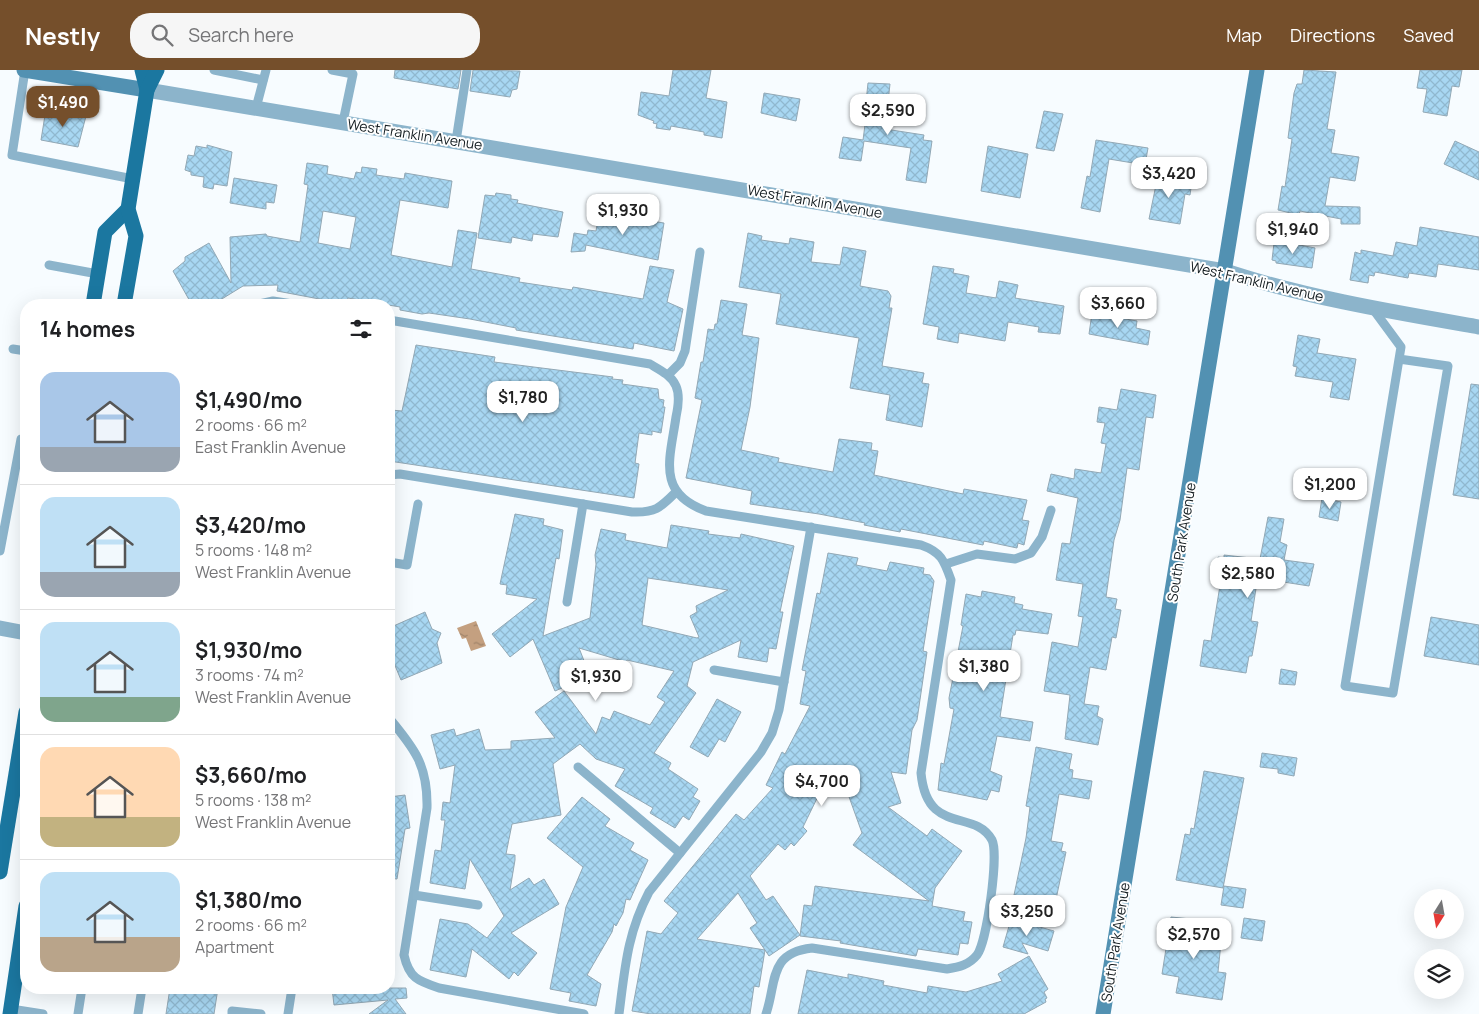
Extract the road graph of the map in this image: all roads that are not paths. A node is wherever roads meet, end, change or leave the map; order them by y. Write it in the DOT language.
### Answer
graph roads {
  1 [pos="25,70"];
  2 [pos="142,70"];
  3 [pos="157,70"];
  4 [pos="214,70"];
  5 [pos="266,70"];
  6 [pos="332,70"];
  7 [pos="467,70"];
  8 [pos="1257,70"];
  9 [pos="263,80"];
  10 [pos="147,90"];
  11 [pos="256,108"];
  12 [pos="343,122"];
  13 [pos="456,141"];
  14 [pos="133,179"];
  15 [pos="128,209"];
  16 [pos="700,252"];
  17 [pos="49,264"];
  18 [pos="1225,271"];
  19 [pos="98,274"];
  20 [pos="93,299"];
  21 [pos="125,299"];
  22 [pos="1373,308"];
  23 [pos="395,321"];
  24 [pos="1479,327"];
  25 [pos="13,349"];
  26 [pos="20,350"];
  27 [pos="1399,359"];
  28 [pos="668,375"];
  29 [pos="20,444"];
  30 [pos="395,474"];
  31 [pos="676,493"];
  32 [pos="418,504"];
  33 [pos="583,504"];
  34 [pos="1051,510"];
  35 [pos="811,528"];
  36 [pos="0,551"];
  37 [pos="395,563"];
  38 [pos="946,564"];
  39 [pos="567,602"];
  40 [pos="0,628"];
  41 [pos="20,632"];
  42 [pos="714,670"];
  43 [pos="784,682"];
  44 [pos="395,725"];
  45 [pos="20,749"];
  46 [pos="578,767"];
  47 [pos="680,853"];
  48 [pos="0,872"];
  49 [pos="414,895"];
  50 [pos="478,905"];
  51 [pos="20,945"];
  52 [pos="81,994"];
  53 [pos="141,994"];
  54 [pos="291,994"];
  55 [pos="10,1011"];
  56 [pos="43,1014"];
  57 [pos="78,1014"];
  58 [pos="138,1014"];
  59 [pos="232,1014"];
  60 [pos="261,1014"];
  61 [pos="288,1014"];
  62 [pos="584,1014"];
  63 [pos="619,1014"];
  64 [pos="766,1014"];
  65 [pos="1103,1014"];
  1 -- 10 [label="street"];
  1 -- 14 [label="lane"];
  2 -- 10 [label="main road"];
  3 -- 10 [label="main road"];
  4 -- 9 [label="lane"];
  5 -- 9 [label="lane"];
  6 -- 12 [label="lane"];
  7 -- 13 [label="lane"];
  8 -- 18 [label="street, South Park Avenue"];
  9 -- 11 [label="lane"];
  10 -- 11 [label="street, West Franklin Avenue"];
  10 -- 14 [label="main road"];
  11 -- 12 [label="street, West Franklin Avenue"];
  12 -- 13 [label="street, West Franklin Avenue"];
  13 -- 18 [label="street, West Franklin Avenue"];
  14 -- 15 [label="main road"];
  15 -- 19 [label="main road"];
  15 -- 21 [label="main road"];
  16 -- 28 [label="lane"];
  17 -- 19 [label="lane"];
  18 -- 22 [label="street, West Franklin Avenue"];
  18 -- 65 [label="street, South Park Avenue"];
  19 -- 20 [label="main road"];
  22 -- 24 [label="street, West Franklin Avenue"];
  22 -- 27 [label="lane"];
  23 -- 28 [label="lane"];
  25 -- 26 [label="lane"];
  27 -- 27 [label="lane"];
  28 -- 31 [label="lane"];
  29 -- 36 [label="lane"];
  30 -- 33 [label="lane"];
  31 -- 33 [label="lane"];
  31 -- 35 [label="lane"];
  32 -- 37 [label="lane"];
  33 -- 39 [label="lane"];
  34 -- 38 [label="lane"];
  35 -- 38 [label="lane"];
  35 -- 43 [label="lane"];
  38 -- 64 [label="lane"];
  40 -- 41 [label="street"];
  42 -- 43 [label="lane"];
  43 -- 47 [label="lane"];
  44 -- 49 [label="lane"];
  45 -- 48 [label="main road"];
  46 -- 47 [label="lane"];
  47 -- 63 [label="lane"];
  49 -- 50 [label="lane"];
  49 -- 62 [label="lane"];
  51 -- 55 [label="main road"];
  52 -- 57 [label="lane"];
  53 -- 58 [label="lane"];
  54 -- 61 [label="lane"];
  55 -- 56 [label="lane"];
  59 -- 60 [label="lane"];
}
